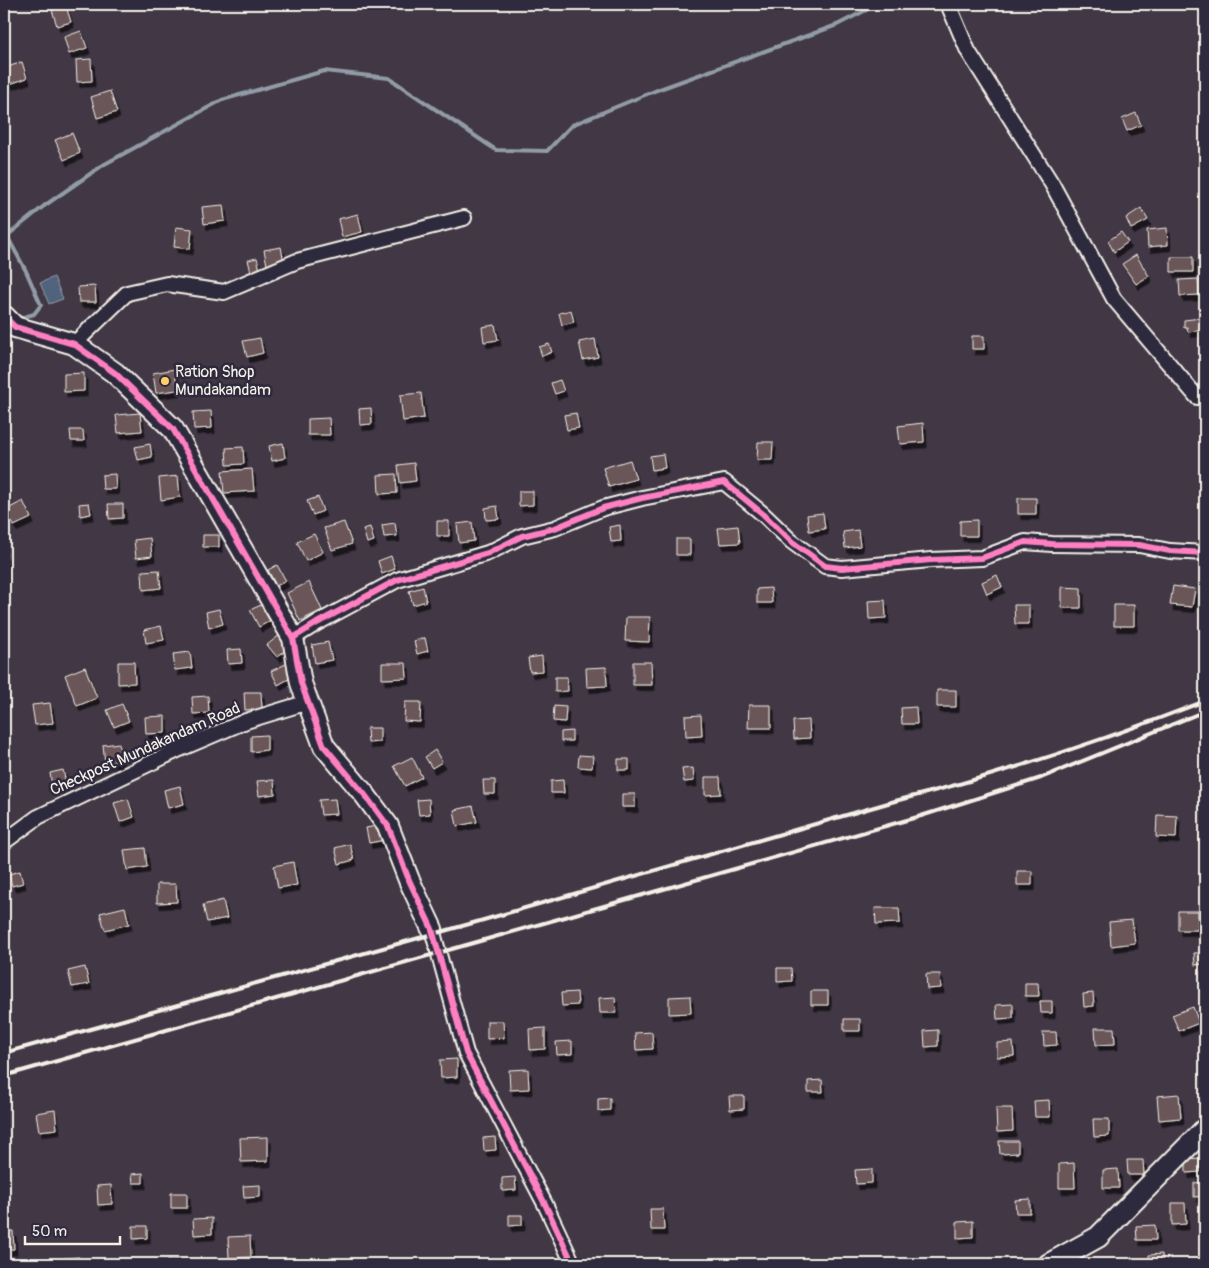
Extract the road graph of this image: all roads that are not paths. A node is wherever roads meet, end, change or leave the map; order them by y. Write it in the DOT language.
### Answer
graph roads {
  1 [pos="948,4"];
  2 [pos="464,218"];
  3 [pos="4,316"];
  4 [pos="74,344"];
  5 [pos="1205,397"];
  6 [pos="1205,553"];
  7 [pos="293,638"];
  8 [pos="308,702"];
  9 [pos="4,842"];
  10 [pos="432,929"];
  11 [pos="1205,1131"];
  12 [pos="573,1264"];
  13 [pos="1049,1264"];
  1 -- 5 [label="street"];
  2 -- 4 [label="street"];
  3 -- 4 [label="street"];
  4 -- 7 [label="street"];
  6 -- 7 [label="street"];
  7 -- 8 [label="street"];
  8 -- 9 [label="street, Checkpost Mundakandam Road"];
  8 -- 10 [label="street"];
  10 -- 12 [label="street"];
  11 -- 13 [label="street"];
}
